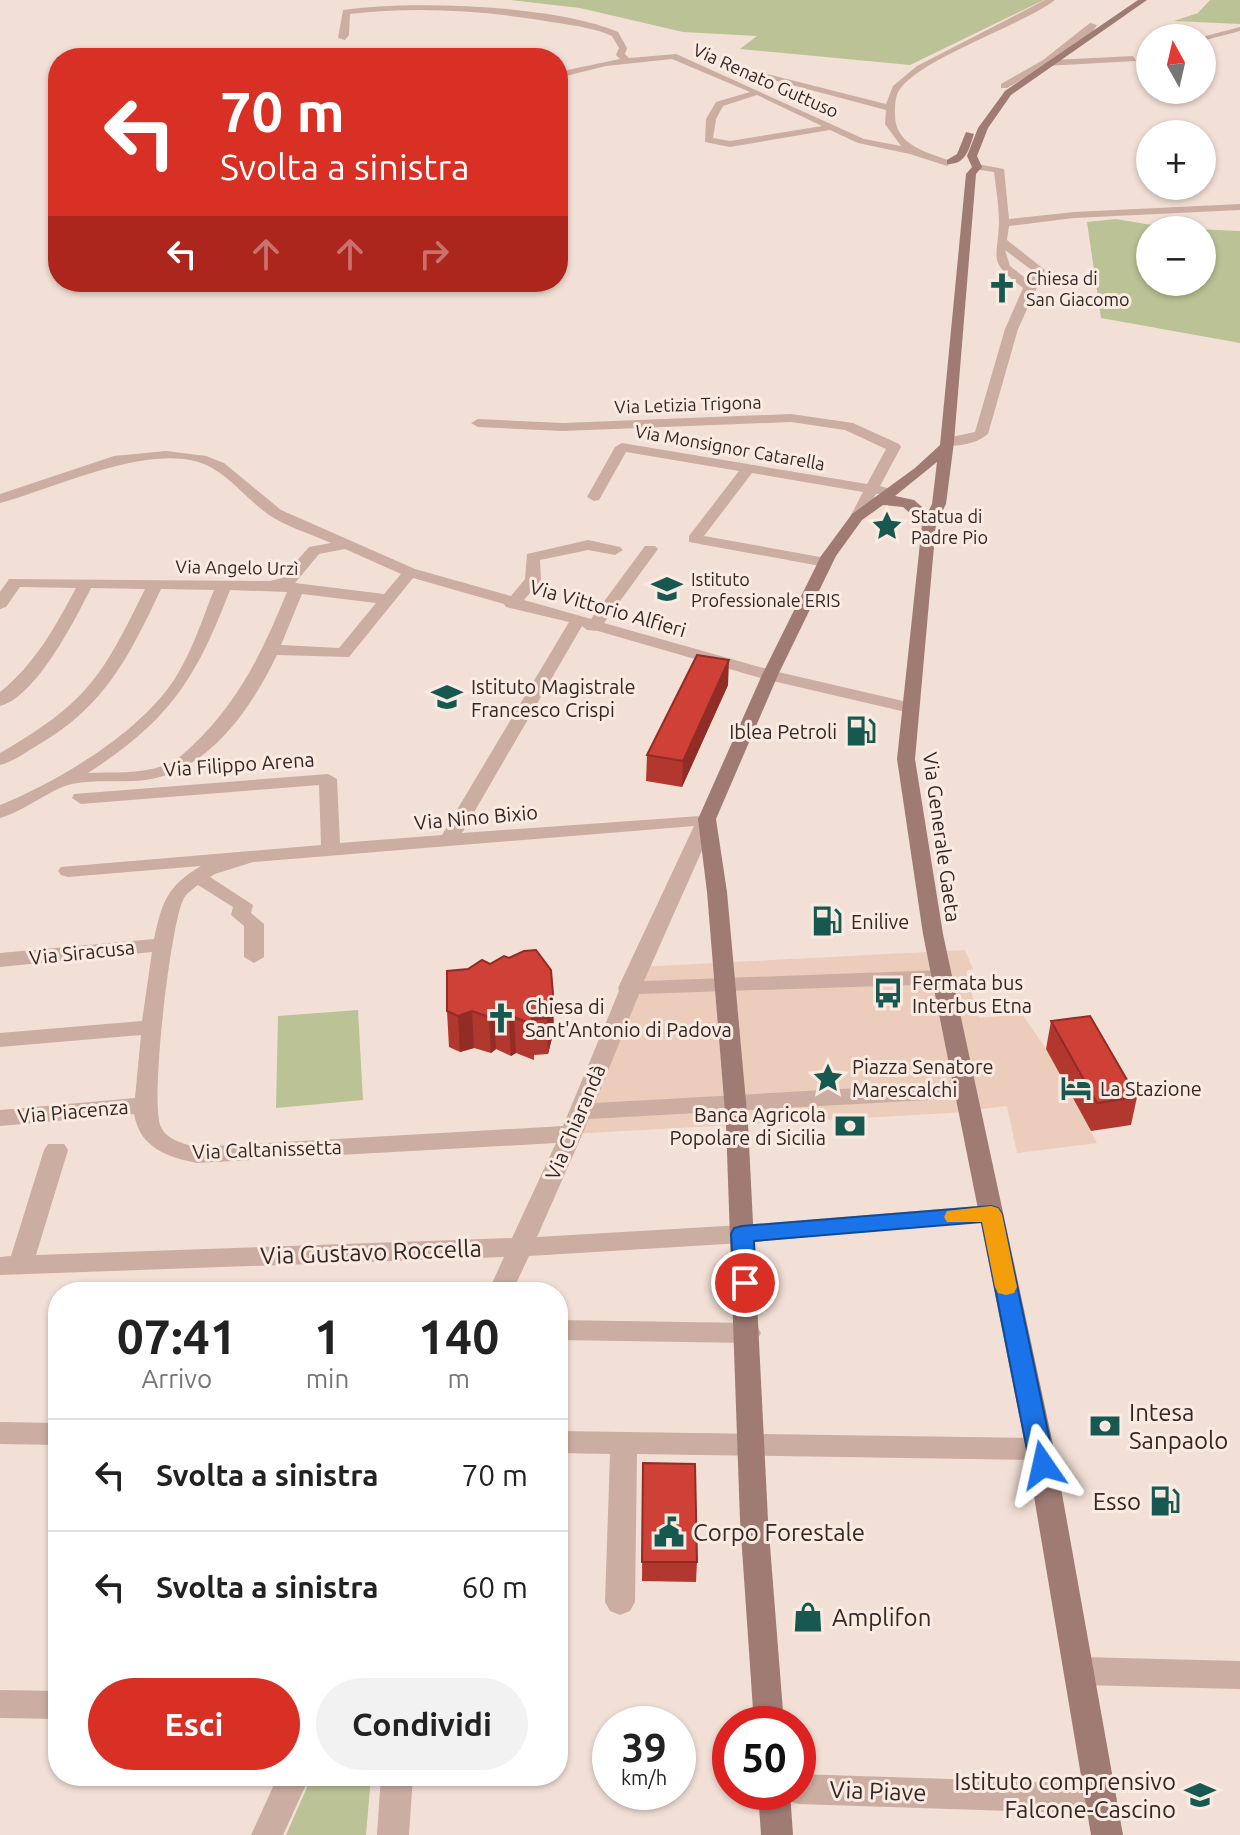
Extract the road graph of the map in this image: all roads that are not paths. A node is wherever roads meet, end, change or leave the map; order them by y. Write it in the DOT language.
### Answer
graph roads {
  1 [pos="1051,0"];
  2 [pos="1137,0"];
  3 [pos="1143,0"];
  4 [pos="1093,25"];
  5 [pos="1240,29"];
  6 [pos="1216,35"];
  7 [pos="342,38"];
  8 [pos="1064,52"];
  9 [pos="1136,58"];
  10 [pos="626,60"];
  11 [pos="1049,62"];
  12 [pos="1086,65"];
  13 [pos="568,73"];
  14 [pos="755,74"];
  15 [pos="1023,81"];
  16 [pos="1004,86"];
  17 [pos="758,92"];
  18 [pos="994,94"];
  19 [pos="890,108"];
  20 [pos="977,117"];
  21 [pos="832,127"];
  22 [pos="894,130"];
  23 [pos="912,151"];
  24 [pos="961,167"];
  25 [pos="1238,206"];
  26 [pos="1004,223"];
  27 [pos="1002,242"];
  28 [pos="1029,287"];
  29 [pos="478,423"];
  30 [pos="946,444"];
  31 [pos="748,469"];
  32 [pos="51,484"];
  33 [pos="880,494"];
  34 [pos="594,497"];
  35 [pos="0,499"];
  36 [pos="0,510"];
  37 [pos="857,517"];
  38 [pos="929,524"];
  39 [pos="346,545"];
  40 [pos="650,549"];
  41 [pos="615,550"];
  42 [pos="826,562"];
  43 [pos="410,572"];
  44 [pos="86,583"];
  45 [pos="155,585"];
  46 [pos="224,585"];
  47 [pos="271,586"];
  48 [pos="297,587"];
  49 [pos="387,599"];
  50 [pos="0,604"];
  51 [pos="512,604"];
  52 [pos="585,624"];
  53 [pos="272,650"];
  54 [pos="770,675"];
  55 [pos="0,701"];
  56 [pos="910,716"];
  57 [pos="0,760"];
  58 [pos="66,779"];
  59 [pos="81,798"];
  60 [pos="0,812"];
  61 [pos="707,819"];
  62 [pos="447,842"];
  63 [pos="331,851"];
  64 [pos="249,857"];
  65 [pos="68,871"];
  66 [pos="196,876"];
  67 [pos="165,944"];
  68 [pos="254,957"];
  69 [pos="0,960"];
  70 [pos="723,974"];
  71 [pos="942,977"];
  72 [pos="628,988"];
  73 [pos="152,1027"];
  74 [pos="0,1040"];
  75 [pos="967,1100"];
  76 [pos="146,1105"];
  77 [pos="736,1114"];
  78 [pos="0,1118"];
  79 [pos="576,1123"];
  80 [pos="56,1150"];
  81 [pos="991,1214"];
  82 [pos="742,1234"];
  83 [pos="520,1247"];
  84 [pos="11,1266"];
  85 [pos="504,1282"];
  86 [pos="568,1330"];
  87 [pos="748,1333"];
  88 [pos="0,1433"];
  89 [pos="48,1434"];
  90 [pos="568,1442"];
  91 [pos="624,1444"];
  92 [pos="751,1446"];
  93 [pos="1040,1449"];
  94 [pos="620,1602"];
  95 [pos="1081,1671"];
  96 [pos="1240,1675"];
  97 [pos="0,1704"];
  98 [pos="48,1705"];
  99 [pos="768,1706"];
  100 [pos="289,1786"];
  101 [pos="396,1786"];
  102 [pos="816,1790"];
  103 [pos="1101,1799"];
  104 [pos="775,1810"];
  105 [pos="267,1835"];
  106 [pos="393,1835"];
  107 [pos="777,1835"];
  108 [pos="1107,1835"];
  1 -- 19 [label="street"];
  2 -- 4 [label="main road"];
  3 -- 8 [label="main road"];
  4 -- 11 [label="street"];
  4 -- 16 [label="main road"];
  5 -- 6 [label="street"];
  7 -- 10 [label="street"];
  8 -- 11 [label="main road"];
  8 -- 12 [label="street"];
  9 -- 12 [label="street"];
  10 -- 13 [label="street, Via Renato Guttuso"];
  10 -- 17 [label="street, Via Renato Guttuso"];
  11 -- 12 [label="street"];
  11 -- 15 [label="main road"];
  11 -- 16 [label="street"];
  12 -- 15 [label="street"];
  14 -- 19 [label="street"];
  15 -- 24 [label="main road"];
  16 -- 18 [label="main road"];
  17 -- 21 [label="street, Via Renato Guttuso"];
  17 -- 21 [label="street"];
  19 -- 22 [label="street"];
  20 -- 24 [label="main road"];
  21 -- 23 [label="street, Via Renato Guttuso"];
  22 -- 23 [label="street"];
  22 -- 24 [label="street"];
  23 -- 24 [label="street, Via Renato Guttuso"];
  24 -- 26 [label="street"];
  24 -- 30 [label="main road, Via Generale Gaeta"];
  25 -- 26 [label="street"];
  26 -- 27 [label="street"];
  27 -- 28 [label="street"];
  27 -- 28 [label="street"];
  28 -- 30 [label="street"];
  29 -- 33 [label="street, Via Letizia Trigona"];
  30 -- 33 [label="main road"];
  30 -- 38 [label="main road, Via Generale Gaeta"];
  31 -- 33 [label="street, Via Monsignor Catarella"];
  31 -- 34 [label="street, Via Monsignor Catarella"];
  31 -- 42 [label="street"];
  32 -- 35 [label="street"];
  32 -- 36 [label="street"];
  32 -- 39 [label="street, Via Vittorio Alfieri"];
  33 -- 37 [label="street"];
  33 -- 38 [label="main road"];
  37 -- 42 [label="main road"];
  38 -- 56 [label="main road, Via Generale Gaeta"];
  39 -- 43 [label="street, Via Vittorio Alfieri"];
  39 -- 47 [label="street"];
  40 -- 52 [label="street"];
  41 -- 51 [label="street"];
  42 -- 54 [label="main road"];
  43 -- 49 [label="street"];
  43 -- 51 [label="street, Via Vittorio Alfieri"];
  44 -- 45 [label="street, Via Angelo Urzì"];
  44 -- 50 [label="street, Via Angelo Urzì"];
  44 -- 55 [label="street"];
  45 -- 46 [label="street, Via Angelo Urzì"];
  45 -- 57 [label="street"];
  46 -- 47 [label="street, Via Angelo Urzì"];
  46 -- 58 [label="street"];
  47 -- 48 [label="street, Via Angelo Urzì"];
  48 -- 49 [label="street, Via Angelo Urzì"];
  48 -- 53 [label="street"];
  49 -- 53 [label="street"];
  51 -- 52 [label="street, Via Vittorio Alfieri"];
  52 -- 54 [label="street, Via Vittorio Alfieri"];
  52 -- 62 [label="street"];
  53 -- 58 [label="street"];
  54 -- 56 [label="street, Via Vittorio Alfieri"];
  54 -- 61 [label="main road"];
  56 -- 71 [label="main road, Via Generale Gaeta"];
  58 -- 60 [label="street"];
  59 -- 63 [label="street, Via Filippo Arena"];
  61 -- 62 [label="street, Via Nino Bixio"];
  61 -- 70 [label="main road"];
  61 -- 72 [label="street, Via Chiarandà"];
  62 -- 63 [label="street, Via Nino Bixio"];
  63 -- 64 [label="street, Via Nino Bixio"];
  64 -- 65 [label="street"];
  64 -- 66 [label="street, Via Caltanissetta"];
  66 -- 67 [label="street, Via Caltanissetta"];
  66 -- 68 [label="street"];
  67 -- 69 [label="street, Via Siracusa"];
  67 -- 73 [label="street, Via Caltanissetta"];
  70 -- 71 [label="street"];
  70 -- 72 [label="street"];
  70 -- 77 [label="main road"];
  71 -- 75 [label="main road, Via Generale Gaeta"];
  72 -- 79 [label="street, Via Chiarandà"];
  73 -- 74 [label="street"];
  73 -- 76 [label="street, Via Caltanissetta"];
  75 -- 77 [label="street, Via Caltanissetta"];
  75 -- 81 [label="main road, Via Generale Gaeta"];
  76 -- 78 [label="street, Via Piacenza"];
  76 -- 79 [label="street, Via Caltanissetta"];
  77 -- 79 [label="street, Via Caltanissetta"];
  77 -- 82 [label="main road"];
  79 -- 83 [label="street, Via Chiarandà"];
  80 -- 84 [label="street"];
  81 -- 82 [label="street, Via Gustavo Roccella"];
  81 -- 93 [label="main road, Via Generale Gaeta"];
  82 -- 83 [label="street, Via Gustavo Roccella"];
  82 -- 87 [label="main road"];
  83 -- 84 [label="street, Via Gustavo Roccella"];
  83 -- 85 [label="street, Via Chiarandà"];
  86 -- 87 [label="street"];
  87 -- 92 [label="main road"];
  88 -- 89 [label="street"];
  90 -- 91 [label="street"];
  91 -- 92 [label="street"];
  91 -- 94 [label="street"];
  92 -- 93 [label="street"];
  92 -- 99 [label="main road"];
  93 -- 95 [label="main road, Via Generale Gaeta"];
  95 -- 96 [label="street"];
  95 -- 103 [label="main road, Via Generale Gaeta"];
  97 -- 98 [label="street"];
  100 -- 105 [label="street"];
  101 -- 106 [label="street"];
  102 -- 103 [label="street, Via Piave"];
  103 -- 108 [label="main road, Via Generale Gaeta"];
  104 -- 107 [label="main road"];
}
